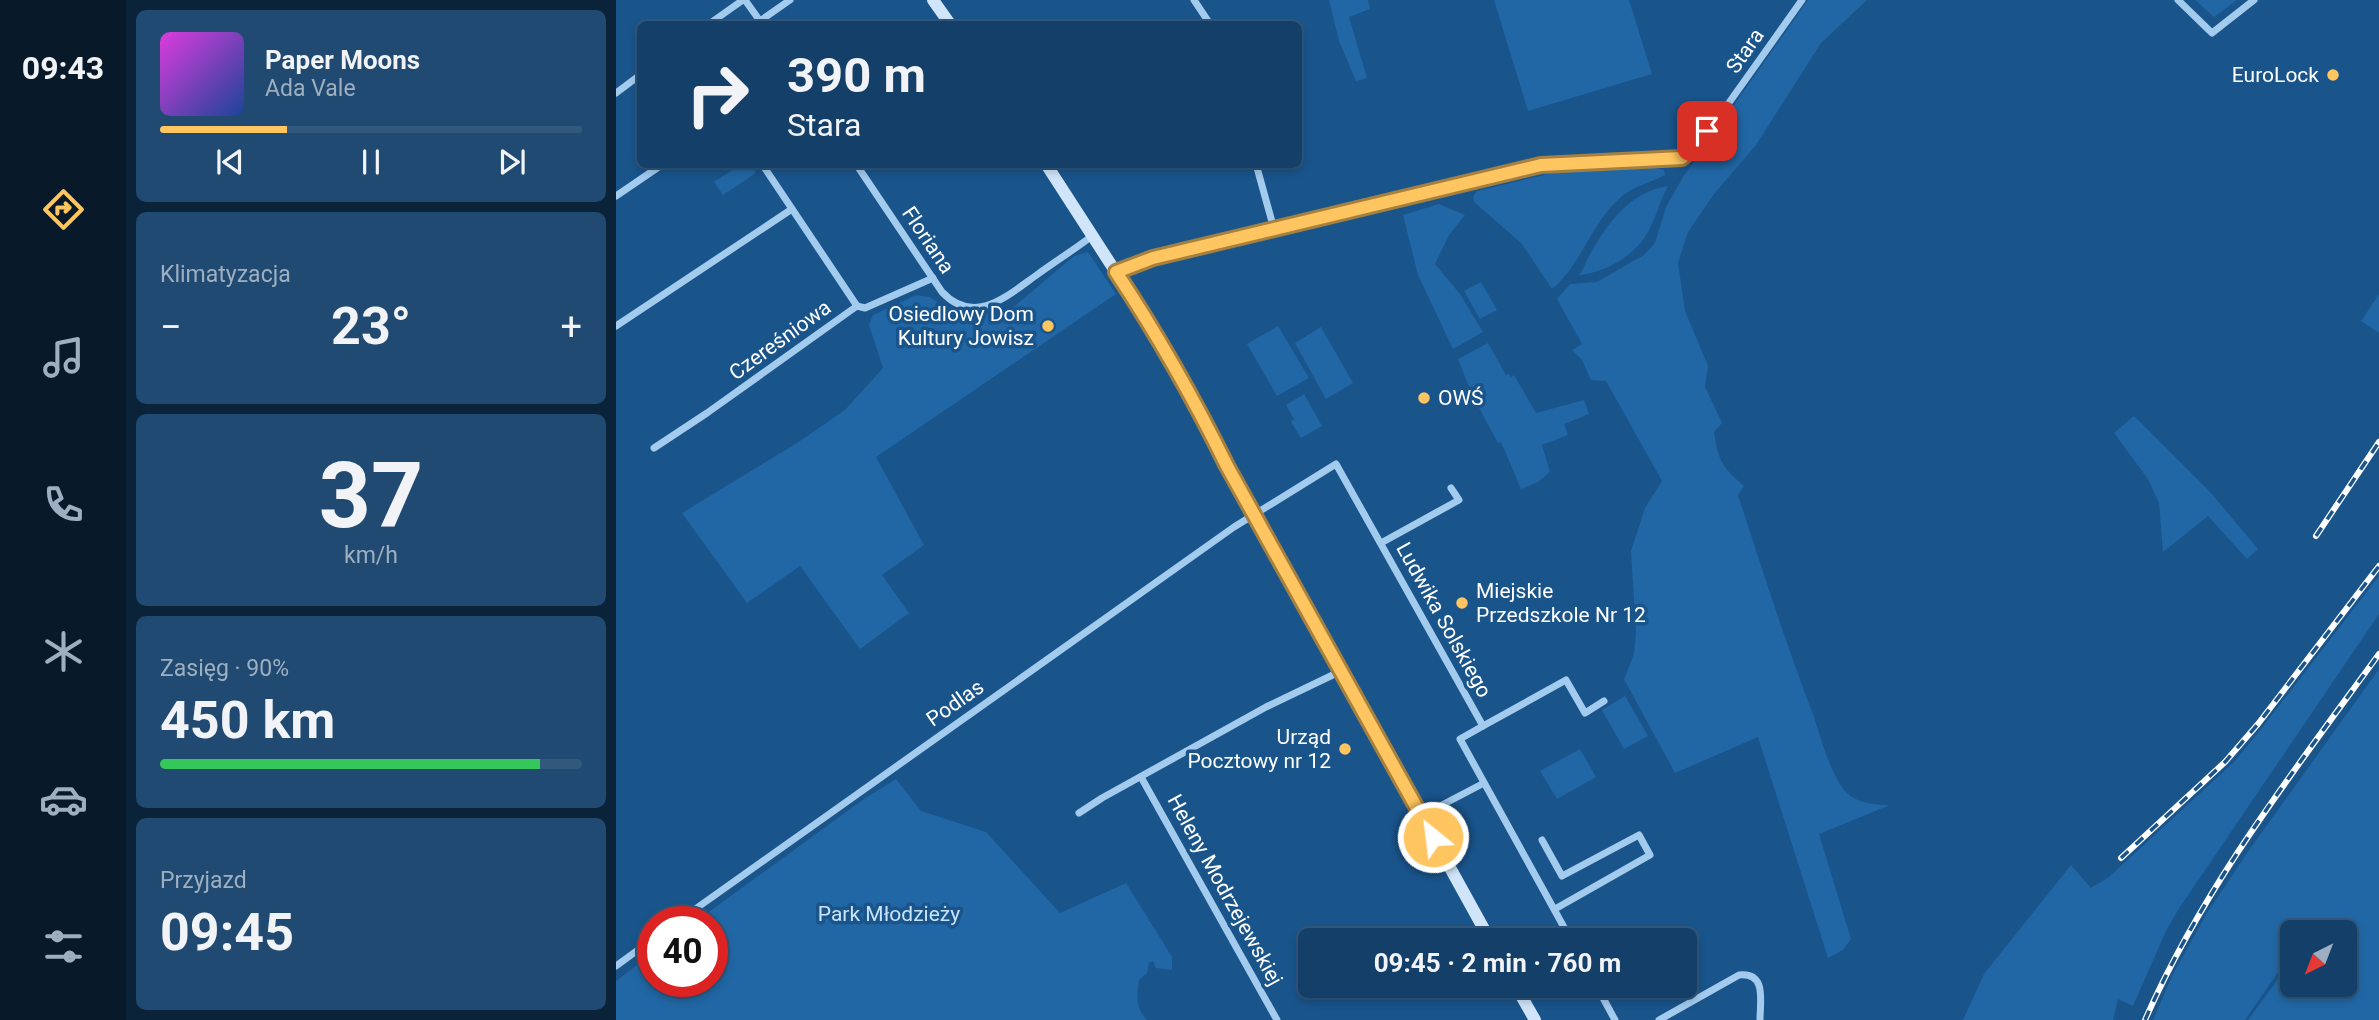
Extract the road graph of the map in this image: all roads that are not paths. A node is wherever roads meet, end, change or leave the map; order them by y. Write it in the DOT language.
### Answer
graph roads {
  1 [pos="744,0"];
  2 [pos="790,0"];
  3 [pos="933,0"];
  4 [pos="1194,0"];
  5 [pos="1802,0"];
  6 [pos="2178,0"];
  7 [pos="2254,0"];
  8 [pos="713,21"];
  9 [pos="760,21"];
  10 [pos="764,21"];
  11 [pos="948,21"];
  12 [pos="1208,21"];
  13 [pos="637,77"];
  14 [pos="616,93"];
  15 [pos="657,168"];
  16 [pos="765,168"];
  17 [pos="859,168"];
  18 [pos="1049,168"];
  19 [pos="1257,168"];
  20 [pos="616,196"];
  21 [pos="792,209"];
  22 [pos="1274,229"];
  23 [pos="1093,235"];
  24 [pos="1116,272"];
  25 [pos="933,278"];
  26 [pos="857,306"];
  27 [pos="616,326"];
  28 [pos="654,448"];
  29 [pos="1451,488"];
  30 [pos="1254,514"];
  31 [pos="1381,543"];
  32 [pos="1341,671"];
  33 [pos="1604,701"];
  34 [pos="1483,726"];
  35 [pos="1141,777"];
  36 [pos="1484,783"];
  37 [pos="1079,813"];
  38 [pos="1421,816"];
  39 [pos="1542,840"];
  40 [pos="699,906"];
  41 [pos="1555,909"];
  42 [pos="1483,928"];
  43 [pos="1565,928"];
  44 [pos="637,951"];
  45 [pos="616,966"];
  46 [pos="1522,998"];
  47 [pos="1603,998"];
  48 [pos="1277,1020"];
  49 [pos="1535,1020"];
  50 [pos="1615,1020"];
  51 [pos="1660,1020"];
  52 [pos="1760,1020"];
  1 -- 8 [label="street"];
  1 -- 9 [label="street"];
  2 -- 10 [label="street"];
  3 -- 11 [label="street"];
  4 -- 12 [label="street"];
  5 -- 22 [label="street, Stara"];
  6 -- 7 [label="street"];
  13 -- 14 [label="street"];
  15 -- 20 [label="street"];
  16 -- 21 [label="street"];
  17 -- 25 [label="street, Floriana"];
  18 -- 23 [label="street"];
  19 -- 22 [label="street"];
  21 -- 26 [label="street"];
  21 -- 27 [label="street"];
  22 -- 24 [label="street, Stara"];
  23 -- 24 [label="street"];
  23 -- 25 [label="street, Floriana"];
  24 -- 30 [label="street"];
  25 -- 26 [label="street, Czereśniowa"];
  26 -- 28 [label="street, Czereśniowa"];
  29 -- 31 [label="street"];
  30 -- 31 [label="street, Ludwika Solskiego"];
  30 -- 32 [label="street"];
  30 -- 40 [label="street, Podlas"];
  31 -- 34 [label="street, Ludwika Solskiego"];
  32 -- 35 [label="street"];
  32 -- 38 [label="street"];
  33 -- 34 [label="street"];
  34 -- 36 [label="street, Ludwika Solskiego"];
  35 -- 37 [label="street"];
  35 -- 48 [label="street, Heleny Modrzejewskiej"];
  36 -- 38 [label="street"];
  36 -- 41 [label="street, Ludwika Solskiego"];
  38 -- 42 [label="street"];
  39 -- 41 [label="street"];
  41 -- 43 [label="street, Ludwika Solskiego"];
  44 -- 45 [label="street"];
  46 -- 49 [label="street"];
  47 -- 50 [label="street"];
  51 -- 52 [label="street"];
}
